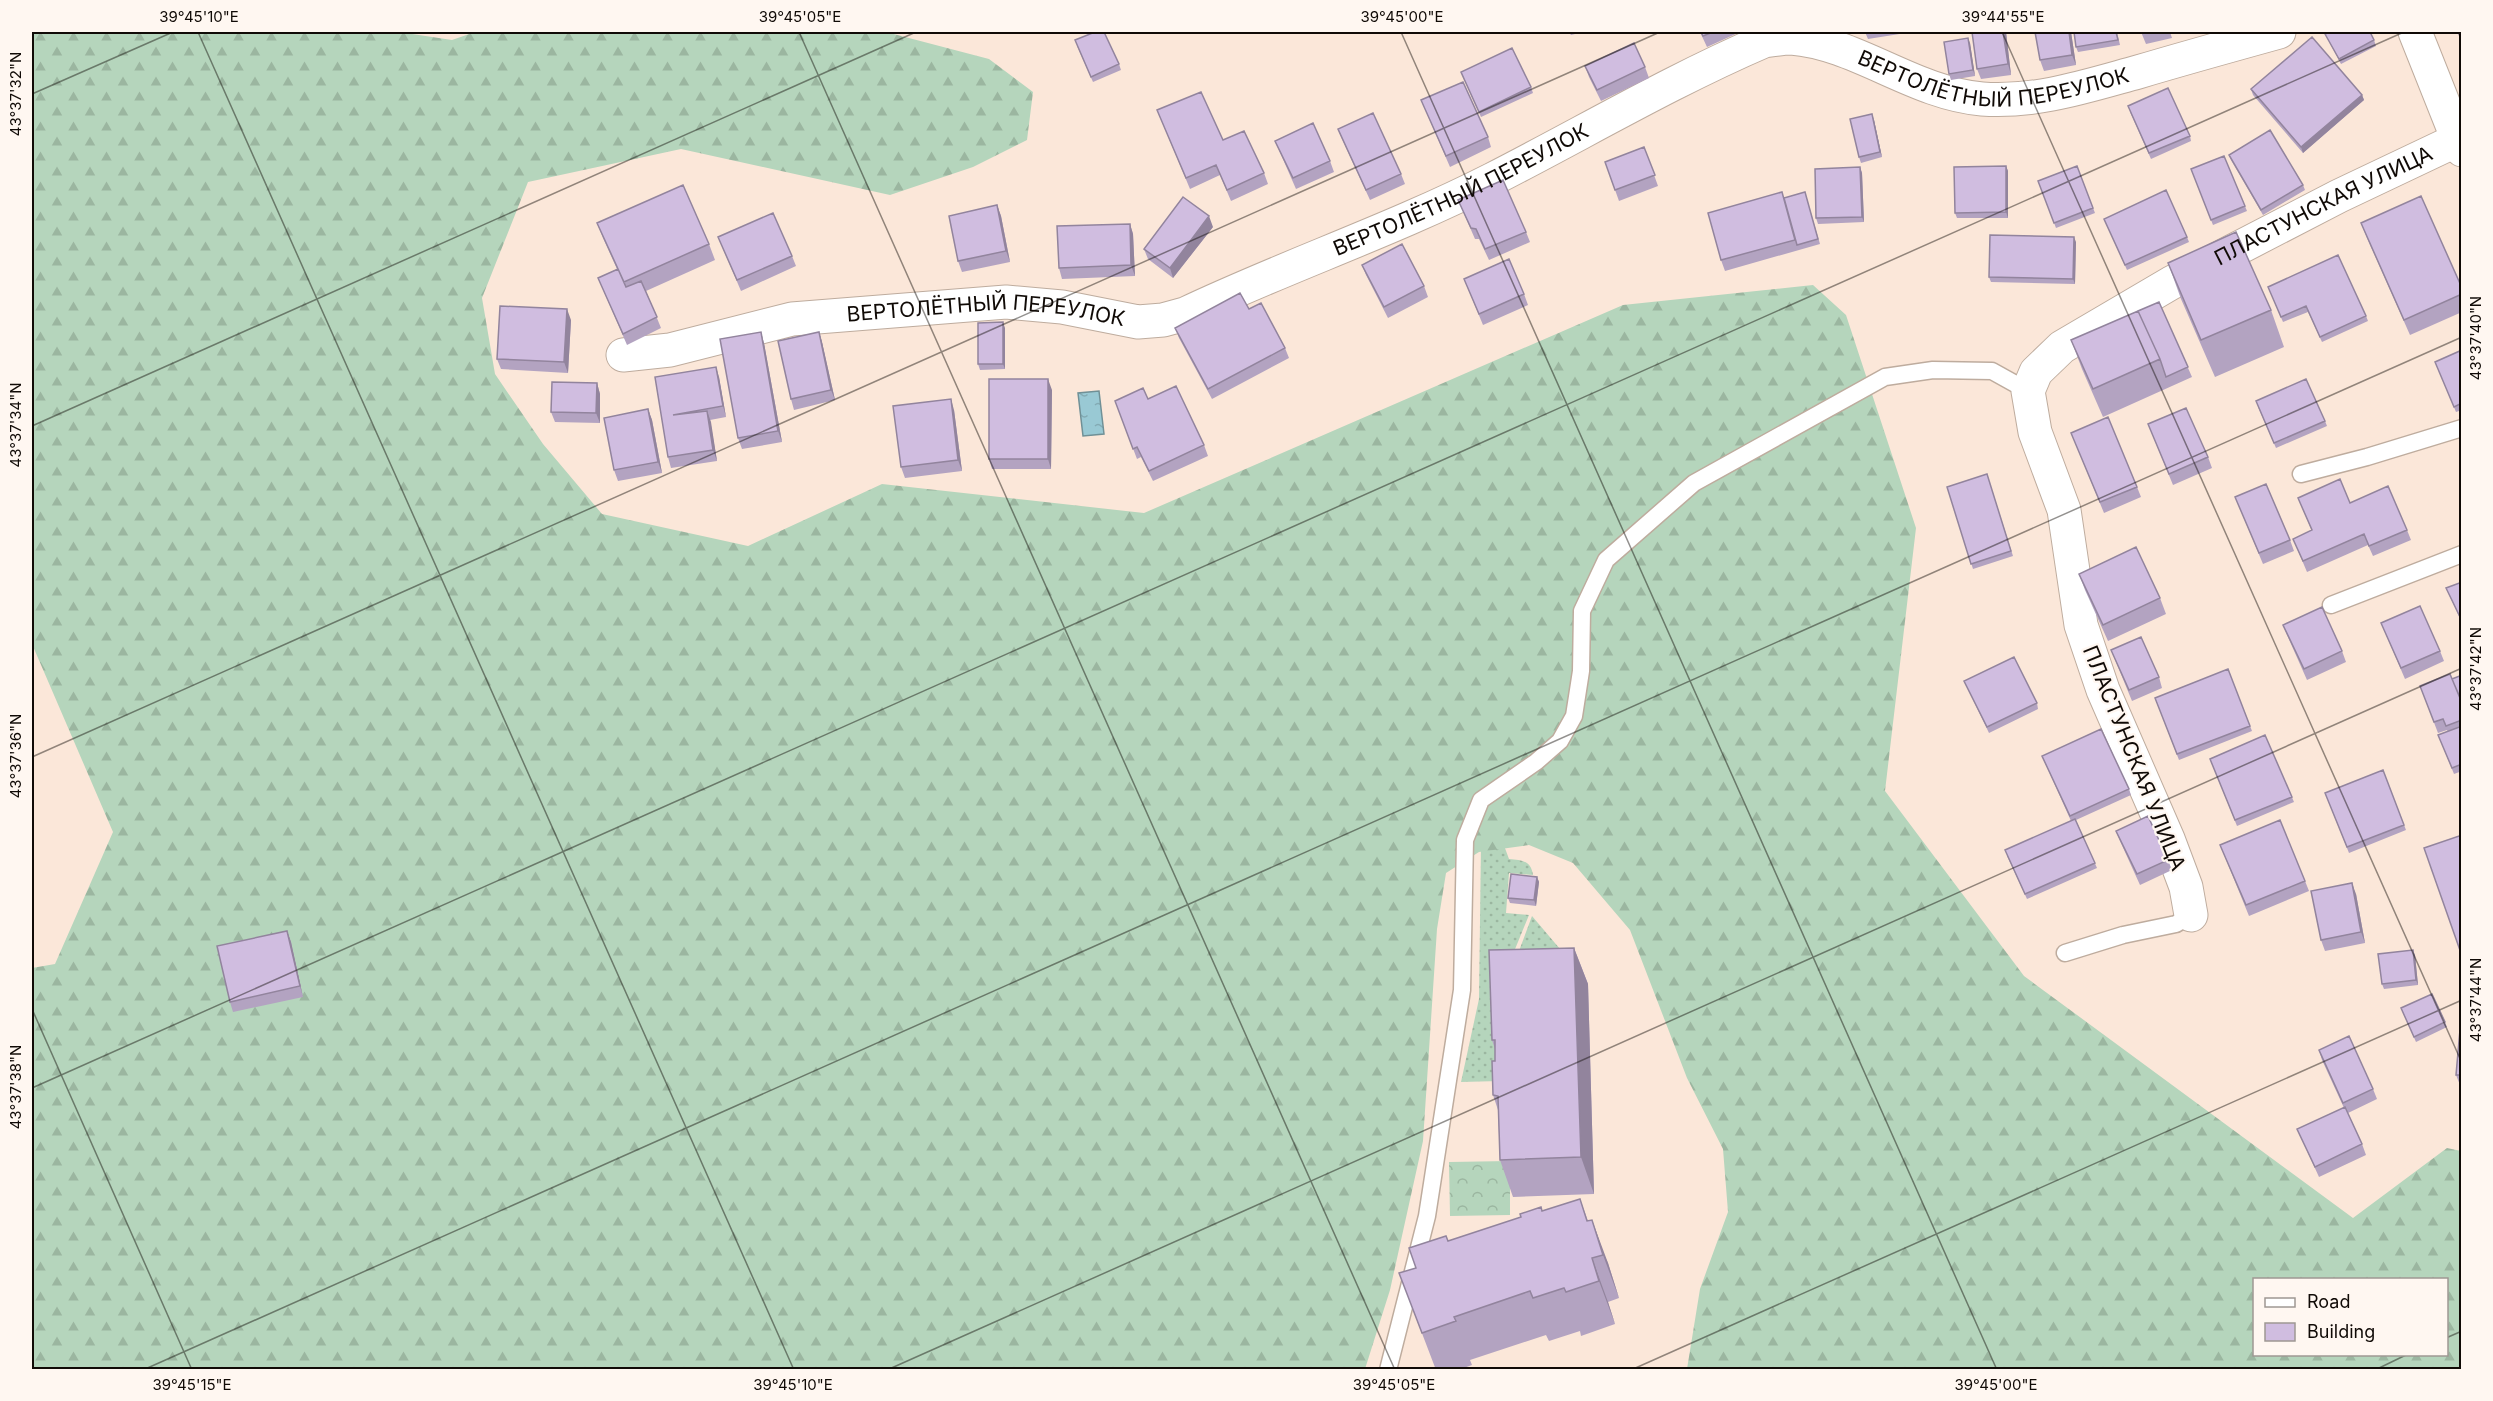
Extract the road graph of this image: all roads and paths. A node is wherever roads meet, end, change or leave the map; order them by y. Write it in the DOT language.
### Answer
graph roads {
  1 [pos="2279,32"];
  2 [pos="2415,32"];
  3 [pos="2459,145"];
  4 [pos="623,355"];
  5 [pos="2028,391"];
  6 [pos="2462,428"];
  7 [pos="2301,474"];
  8 [pos="2462,554"];
  9 [pos="2331,605"];
  10 [pos="2191,915"];
  11 [pos="2065,953"];
  12 [pos="1388,1370"];
  1 -- 4 [label="street, ВЕРТОЛЁТНЫЙ ПЕРЕУЛОК"];
  2 -- 3 [label="street, ПЛАСТУНСКАЯ УЛИЦА"];
  3 -- 5 [label="street, ПЛАСТУНСКАЯ УЛИЦА"];
  5 -- 10 [label="street, ПЛАСТУНСКАЯ УЛИЦА"];
  5 -- 12 [label="lane"];
  6 -- 7 [label="lane"];
  8 -- 9 [label="lane"];
  10 -- 11 [label="lane"];
}
